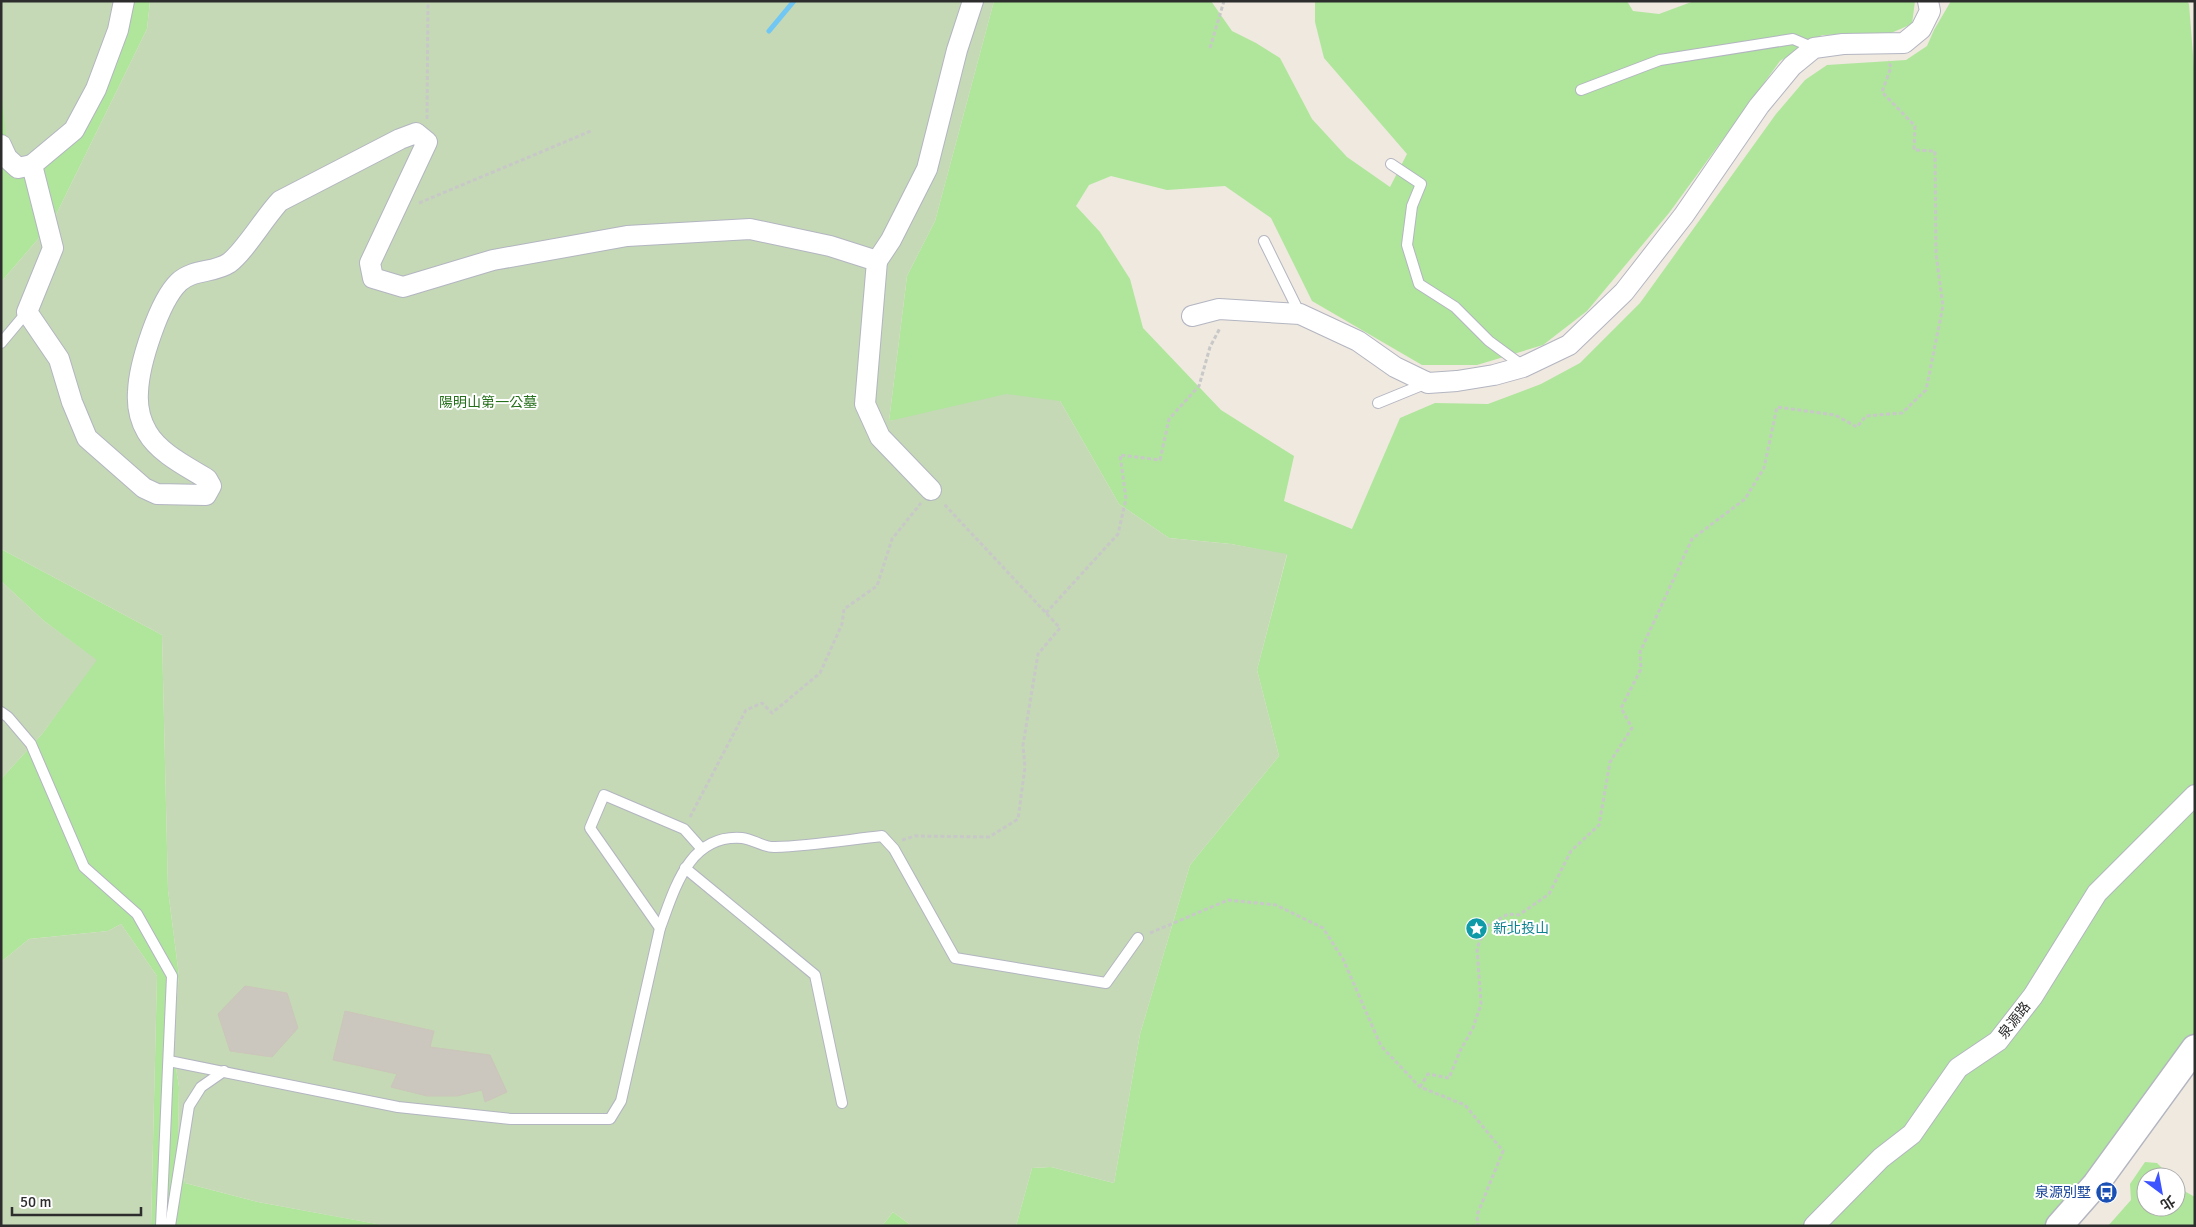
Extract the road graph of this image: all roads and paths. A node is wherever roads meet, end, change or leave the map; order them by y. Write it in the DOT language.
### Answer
graph roads {
  1 [pos="124,1"];
  2 [pos="428,1"];
  3 [pos="973,1"];
  4 [pos="1224,1"];
  5 [pos="1928,1"];
  6 [pos="1879,44"];
  7 [pos="1210,48"];
  8 [pos="1814,48"];
  9 [pos="1581,90"];
  10 [pos="590,131"];
  11 [pos="427,142"];
  12 [pos="1,145"];
  13 [pos="1391,164"];
  14 [pos="32,165"];
  15 [pos="390,215"];
  16 [pos="1264,241"];
  17 [pos="877,261"];
  18 [pos="1229,310"];
  19 [pos="27,312"];
  20 [pos="1300,314"];
  21 [pos="1192,316"];
  22 [pos="1,343"];
  23 [pos="1523,367"];
  24 [pos="1428,383"];
  25 [pos="1378,403"];
  26 [pos="931,490"];
  27 [pos="1046,614"];
  28 [pos="1,712"];
  29 [pos="2195,795"];
  30 [pos="684,829"];
  31 [pos="889,843"];
  32 [pos="701,848"];
  33 [pos="685,868"];
  34 [pos="660,928"];
  35 [pos="1138,938"];
  36 [pos="2195,1048"];
  37 [pos="169,1061"];
  38 [pos="224,1071"];
  39 [pos="1420,1087"];
  40 [pos="842,1103"];
  41 [pos="161,1226"];
  42 [pos="170,1226"];
  43 [pos="1478,1226"];
  44 [pos="1814,1226"];
  45 [pos="2059,1226"];
  1 -- 14 [label="street"];
  2 -- 11 [label="path"];
  3 -- 17 [label="street"];
  4 -- 7 [label="path"];
  5 -- 6 [label="street"];
  6 -- 8 [label="street"];
  6 -- 39 [label="path"];
  8 -- 9 [label="lane"];
  8 -- 23 [label="street"];
  10 -- 15 [label="path"];
  11 -- 15 [label="street"];
  11 -- 19 [label="street"];
  12 -- 14 [label="street"];
  13 -- 23 [label="lane"];
  14 -- 19 [label="street"];
  15 -- 17 [label="street"];
  16 -- 20 [label="lane"];
  17 -- 26 [label="street"];
  18 -- 20 [label="street"];
  18 -- 21 [label="street"];
  18 -- 27 [label="path"];
  19 -- 22 [label="lane"];
  20 -- 24 [label="street"];
  23 -- 24 [label="street"];
  24 -- 25 [label="lane"];
  26 -- 27 [label="path"];
  26 -- 30 [label="path"];
  27 -- 31 [label="path"];
  28 -- 37 [label="lane"];
  29 -- 44 [label="street, 泉源路"];
  30 -- 32 [label="lane"];
  30 -- 34 [label="lane"];
  31 -- 32 [label="lane"];
  31 -- 35 [label="lane"];
  32 -- 33 [label="lane"];
  33 -- 34 [label="lane"];
  33 -- 40 [label="lane"];
  34 -- 38 [label="lane"];
  35 -- 39 [label="path"];
  36 -- 45 [label="street"];
  37 -- 38 [label="lane"];
  37 -- 41 [label="lane"];
  38 -- 42 [label="lane"];
  39 -- 43 [label="path"];
}
